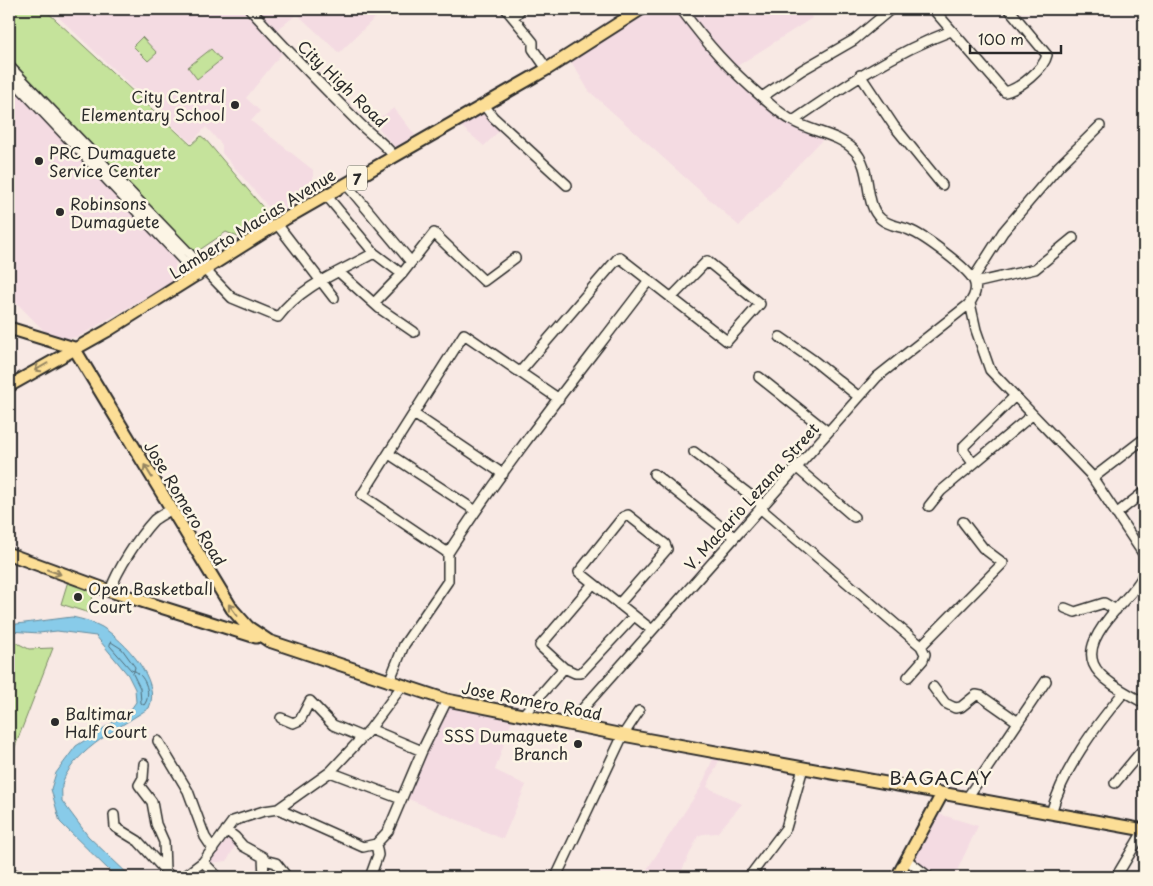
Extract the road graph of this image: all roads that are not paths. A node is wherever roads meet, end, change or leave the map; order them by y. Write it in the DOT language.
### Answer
graph roads {
  1 [pos="250,9"];
  2 [pos="506,9"];
  3 [pos="521,9"];
  4 [pos="641,9"];
  5 [pos="681,9"];
  6 [pos="891,9"];
  7 [pos="933,9"];
  8 [pos="1008,9"];
  9 [pos="514,17"];
  10 [pos="952,31"];
  11 [pos="9,66"];
  12 [pos="547,69"];
  13 [pos="860,75"];
  14 [pos="9,76"];
  15 [pos="21,83"];
  16 [pos="762,97"];
  17 [pos="484,105"];
  18 [pos="793,121"];
  19 [pos="1100,126"];
  20 [pos="394,156"];
  21 [pos="346,184"];
  22 [pos="567,185"];
  23 [pos="942,185"];
  24 [pos="326,195"];
  25 [pos="277,224"];
  26 [pos="1073,238"];
  27 [pos="374,253"];
  28 [pos="515,258"];
  29 [pos="412,262"];
  30 [pos="201,273"];
  31 [pos="340,273"];
  32 [pos="402,274"];
  33 [pos="320,280"];
  34 [pos="649,280"];
  35 [pos="974,281"];
  36 [pos="334,298"];
  37 [pos="670,298"];
  38 [pos="375,302"];
  39 [pos="970,303"];
  40 [pos="9,328"];
  41 [pos="414,332"];
  42 [pos="780,337"];
  43 [pos="74,348"];
  44 [pos="520,372"];
  45 [pos="759,377"];
  46 [pos="9,386"];
  47 [pos="1015,396"];
  48 [pos="859,397"];
  49 [pos="559,399"];
  50 [pos="414,414"];
  51 [pos="1032,415"];
  52 [pos="828,432"];
  53 [pos="1141,441"];
  54 [pos="694,452"];
  55 [pos="389,454"];
  56 [pos="973,463"];
  57 [pos="796,467"];
  58 [pos="503,474"];
  59 [pos="654,474"];
  60 [pos="1093,478"];
  61 [pos="1144,492"];
  62 [pos="929,506"];
  63 [pos="762,507"];
  64 [pos="171,509"];
  65 [pos="476,511"];
  66 [pos="1116,514"];
  67 [pos="854,517"];
  68 [pos="963,522"];
  69 [pos="734,537"];
  70 [pos="448,553"];
  71 [pos="9,554"];
  72 [pos="1144,555"];
  73 [pos="1144,574"];
  74 [pos="592,585"];
  75 [pos="110,591"];
  76 [pos="619,604"];
  77 [pos="1065,608"];
  78 [pos="1116,610"];
  79 [pos="634,616"];
  80 [pos="652,630"];
  81 [pos="269,641"];
  82 [pos="921,646"];
  83 [pos="564,668"];
  84 [pos="908,677"];
  85 [pos="1046,681"];
  86 [pos="389,682"];
  87 [pos="402,686"];
  88 [pos="933,686"];
  89 [pos="1124,692"];
  90 [pos="448,700"];
  91 [pos="1144,703"];
  92 [pos="639,711"];
  93 [pos="523,716"];
  94 [pos="281,718"];
  95 [pos="1018,722"];
  96 [pos="570,723"];
  97 [pos="370,729"];
  98 [pos="624,735"];
  99 [pos="362,737"];
  100 [pos="158,741"];
  101 [pos="1144,748"];
  102 [pos="422,751"];
  103 [pos="144,764"];
  104 [pos="804,768"];
  105 [pos="330,772"];
  106 [pos="1115,784"];
  107 [pos="942,794"];
  108 [pos="968,798"];
  109 [pos="401,799"];
  110 [pos="278,809"];
  111 [pos="1051,813"];
  112 [pos="114,815"];
  113 [pos="226,830"];
  114 [pos="1144,830"];
  115 [pos="376,844"];
  116 [pos="213,849"];
  117 [pos="264,860"];
  118 [pos="907,860"];
  119 [pos="202,862"];
  120 [pos="9,872"];
  121 [pos="168,874"];
  122 [pos="20,877"];
  123 [pos="183,877"];
  124 [pos="218,877"];
  125 [pos="264,877"];
  126 [pos="287,877"];
  127 [pos="370,877"];
  128 [pos="556,877"];
  129 [pos="749,877"];
  130 [pos="897,877"];
  131 [pos="928,877"];
  132 [pos="1116,877"];
  1 -- 20 [label="street, City High Road"];
  2 -- 9 [label="street"];
  3 -- 9 [label="street"];
  4 -- 12 [label="main road, Lamberto Macias Avenue / 7"];
  5 -- 16 [label="street"];
  6 -- 16 [label="street"];
  7 -- 10 [label="street"];
  8 -- 10 [label="street"];
  9 -- 12 [label="street"];
  10 -- 13 [label="street"];
  11 -- 15 [label="street"];
  12 -- 17 [label="main road, Lamberto Macias Avenue / 7"];
  13 -- 18 [label="street"];
  13 -- 23 [label="street"];
  14 -- 15 [label="street"];
  15 -- 30 [label="street"];
  16 -- 18 [label="street"];
  17 -- 20 [label="main road, Lamberto Macias Avenue / 7"];
  17 -- 22 [label="street"];
  18 -- 35 [label="street"];
  19 -- 35 [label="street"];
  20 -- 21 [label="main road, Lamberto Macias Avenue / 7"];
  21 -- 24 [label="main road, Lamberto Macias Avenue / 7"];
  21 -- 29 [label="street"];
  24 -- 25 [label="main road, Lamberto Macias Avenue / 7"];
  24 -- 27 [label="street"];
  25 -- 30 [label="main road, Lamberto Macias Avenue / 7"];
  25 -- 33 [label="street"];
  26 -- 35 [label="street"];
  27 -- 31 [label="street"];
  27 -- 32 [label="street"];
  28 -- 29 [label="street"];
  29 -- 32 [label="street"];
  30 -- 33 [label="street"];
  30 -- 43 [label="main road, Lamberto Macias Avenue / 7"];
  31 -- 33 [label="street"];
  31 -- 38 [label="street"];
  32 -- 38 [label="street"];
  33 -- 36 [label="street"];
  34 -- 37 [label="street"];
  34 -- 44 [label="street"];
  34 -- 49 [label="street"];
  35 -- 39 [label="street"];
  37 -- 37 [label="street"];
  38 -- 41 [label="street"];
  39 -- 47 [label="street"];
  39 -- 48 [label="street, V. Macario Lezana Street"];
  40 -- 43 [label="main road"];
  42 -- 48 [label="street"];
  43 -- 46 [label="main road, Lamberto Macias Avenue / 7, one-way"];
  64 -- 43 [label="main road, Jose Romero Road, one-way"];
  44 -- 49 [label="street"];
  44 -- 50 [label="street"];
  45 -- 52 [label="street"];
  47 -- 51 [label="street"];
  47 -- 56 [label="street"];
  48 -- 52 [label="street, V. Macario Lezana Street"];
  49 -- 58 [label="street"];
  50 -- 55 [label="street"];
  50 -- 58 [label="street"];
  51 -- 56 [label="street"];
  51 -- 60 [label="street"];
  52 -- 57 [label="street, V. Macario Lezana Street"];
  53 -- 60 [label="street"];
  54 -- 63 [label="street"];
  55 -- 65 [label="street"];
  55 -- 70 [label="street"];
  56 -- 62 [label="street"];
  57 -- 63 [label="street, V. Macario Lezana Street"];
  57 -- 67 [label="street"];
  58 -- 65 [label="street"];
  59 -- 69 [label="street"];
  60 -- 66 [label="street"];
  61 -- 66 [label="street"];
  63 -- 69 [label="street, V. Macario Lezana Street"];
  63 -- 82 [label="street"];
  64 -- 75 [label="street"];
  81 -- 64 [label="main road, Jose Romero Road, one-way"];
  65 -- 70 [label="street"];
  66 -- 72 [label="street"];
  68 -- 82 [label="street"];
  69 -- 80 [label="street, V. Macario Lezana Street"];
  70 -- 86 [label="street"];
  71 -- 75 [label="main road, one-way"];
  73 -- 78 [label="street"];
  74 -- 76 [label="street"];
  74 -- 76 [label="street"];
  74 -- 83 [label="street"];
  75 -- 81 [label="main road"];
  76 -- 79 [label="street"];
  77 -- 78 [label="street"];
  78 -- 89 [label="street"];
  79 -- 80 [label="street"];
  79 -- 83 [label="street"];
  80 -- 96 [label="street, V. Macario Lezana Street"];
  81 -- 86 [label="main road, Jose Romero Road"];
  82 -- 84 [label="street"];
  83 -- 93 [label="street"];
  85 -- 95 [label="street"];
  86 -- 87 [label="main road, Jose Romero Road"];
  87 -- 90 [label="main road, Jose Romero Road"];
  87 -- 97 [label="street"];
  88 -- 95 [label="street"];
  89 -- 91 [label="street"];
  89 -- 111 [label="street"];
  90 -- 93 [label="main road, Jose Romero Road"];
  90 -- 102 [label="street"];
  92 -- 98 [label="street"];
  93 -- 96 [label="main road, Jose Romero Road"];
  94 -- 99 [label="street"];
  95 -- 108 [label="street"];
  96 -- 98 [label="main road, Jose Romero Road"];
  97 -- 99 [label="street"];
  97 -- 102 [label="street"];
  98 -- 104 [label="main road, Jose Romero Road"];
  98 -- 128 [label="street"];
  99 -- 105 [label="street"];
  100 -- 116 [label="street"];
  101 -- 106 [label="street"];
  102 -- 109 [label="street"];
  103 -- 121 [label="street"];
  104 -- 107 [label="main road, Jose Romero Road"];
  104 -- 129 [label="street"];
  105 -- 109 [label="street"];
  105 -- 110 [label="street"];
  107 -- 108 [label="main road, Jose Romero Road"];
  107 -- 118 [label="main road"];
  108 -- 111 [label="main road, Jose Romero Road"];
  109 -- 115 [label="street"];
  110 -- 113 [label="street"];
  110 -- 115 [label="street"];
  111 -- 114 [label="main road, Jose Romero Road"];
  112 -- 121 [label="street"];
  113 -- 116 [label="street"];
  113 -- 117 [label="street"];
  114 -- 132 [label="street"];
  115 -- 127 [label="street"];
  116 -- 119 [label="street"];
  117 -- 125 [label="street"];
  117 -- 126 [label="street"];
  118 -- 130 [label="main road"];
  118 -- 131 [label="street"];
  119 -- 123 [label="street"];
  119 -- 124 [label="street"];
  120 -- 122 [label="street"];
}
